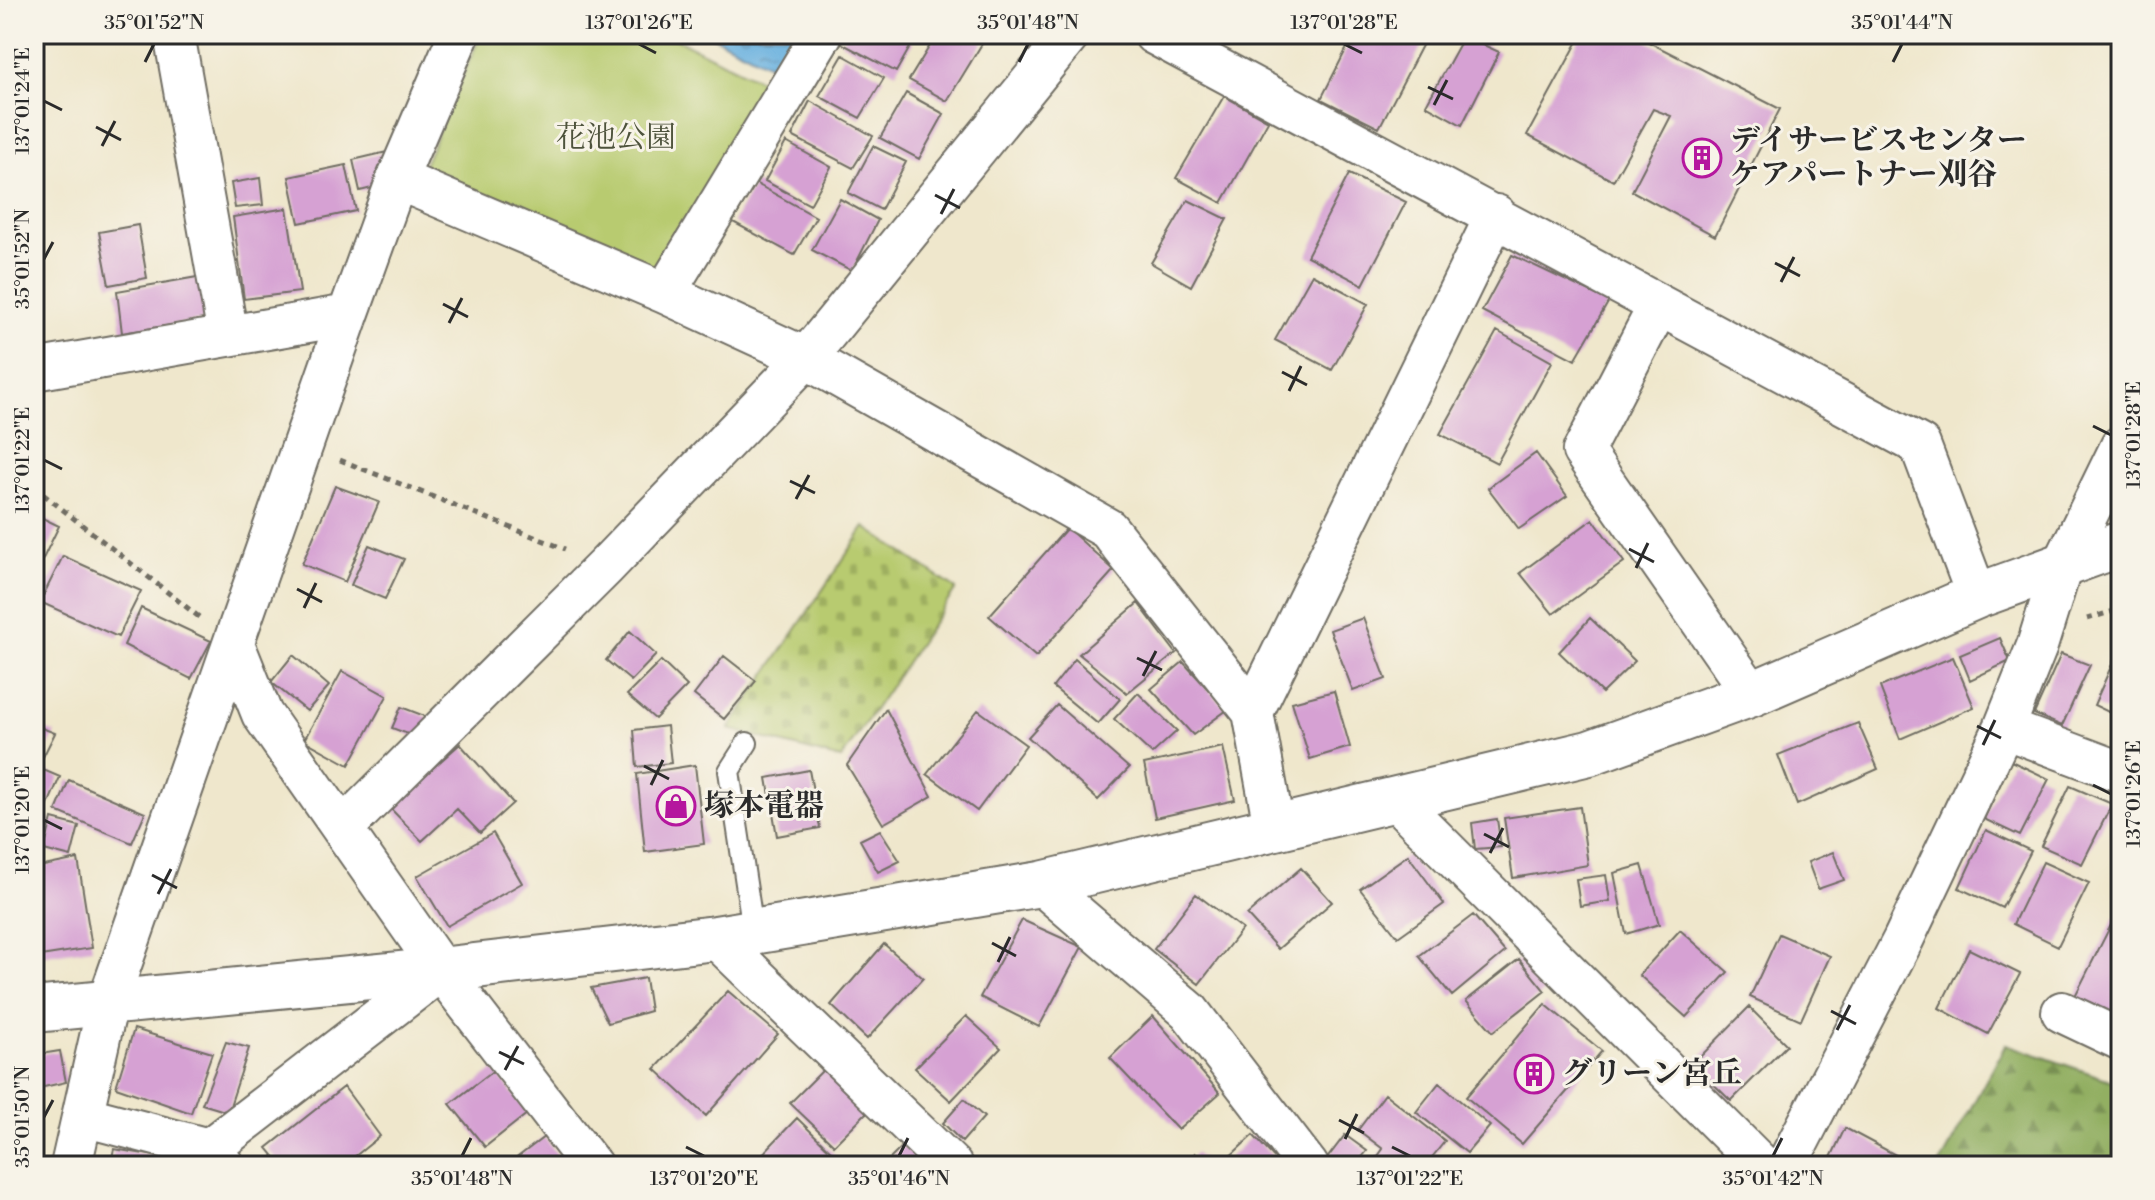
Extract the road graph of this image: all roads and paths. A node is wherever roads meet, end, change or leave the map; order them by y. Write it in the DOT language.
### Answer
graph roads {
  1 [pos="174,34"];
  2 [pos="459,34"];
  3 [pos="822,34"];
  4 [pos="1070,34"];
  5 [pos="1154,34"];
  6 [pos="397,179"];
  7 [pos="1496,215"];
  8 [pos="665,293"];
  9 [pos="1659,305"];
  10 [pos="348,315"];
  11 [pos="228,336"];
  12 [pos="806,358"];
  13 [pos="34,370"];
  14 [pos="304,446"];
  15 [pos="2121,446"];
  16 [pos="34,487"];
  17 [pos="2121,544"];
  18 [pos="606,566"];
  19 [pos="2061,569"];
  20 [pos="1977,596"];
  21 [pos="234,644"];
  22 [pos="1752,694"];
  23 [pos="1253,712"];
  24 [pos="2004,728"];
  25 [pos="747,743"];
  26 [pos="2121,772"];
  27 [pos="1398,802"];
  28 [pos="344,827"];
  29 [pos="1274,827"];
  30 [pos="1041,884"];
  31 [pos="734,934"];
  32 [pos="441,970"];
  33 [pos="108,1002"];
  34 [pos="34,1010"];
  35 [pos="2062,1012"];
  36 [pos="2121,1040"];
  37 [pos="83,1116"];
  38 [pos="216,1157"];
  39 [pos="71,1166"];
  40 [pos="592,1166"];
  41 [pos="952,1166"];
  42 [pos="1308,1166"];
  43 [pos="1762,1166"];
  44 [pos="1786,1166"];
  1 -- 11 [label="street"];
  2 -- 6 [label="street"];
  3 -- 8 [label="street"];
  4 -- 12 [label="street"];
  5 -- 7 [label="street"];
  6 -- 8 [label="street"];
  6 -- 10 [label="street"];
  7 -- 9 [label="street"];
  7 -- 23 [label="street"];
  8 -- 12 [label="street"];
  9 -- 20 [label="street"];
  9 -- 22 [label="street"];
  10 -- 11 [label="street"];
  10 -- 14 [label="street"];
  11 -- 13 [label="street"];
  12 -- 18 [label="street"];
  12 -- 23 [label="street"];
  14 -- 18 [label="path"];
  14 -- 21 [label="street"];
  15 -- 19 [label="street"];
  16 -- 21 [label="path"];
  17 -- 19 [label="street"];
  18 -- 28 [label="street"];
  19 -- 20 [label="street"];
  19 -- 24 [label="street"];
  20 -- 22 [label="street"];
  21 -- 28 [label="street"];
  21 -- 33 [label="street"];
  22 -- 27 [label="street"];
  23 -- 29 [label="street"];
  24 -- 26 [label="street"];
  24 -- 44 [label="street"];
  25 -- 31 [label="lane"];
  27 -- 29 [label="street"];
  27 -- 43 [label="street"];
  28 -- 32 [label="street"];
  29 -- 30 [label="street"];
  30 -- 31 [label="street"];
  30 -- 42 [label="street"];
  31 -- 32 [label="street"];
  31 -- 41 [label="street"];
  32 -- 33 [label="street"];
  32 -- 38 [label="street"];
  32 -- 40 [label="street"];
  33 -- 34 [label="street"];
  33 -- 37 [label="street"];
  35 -- 36 [label="street"];
  37 -- 38 [label="street"];
  37 -- 39 [label="street"];
}
